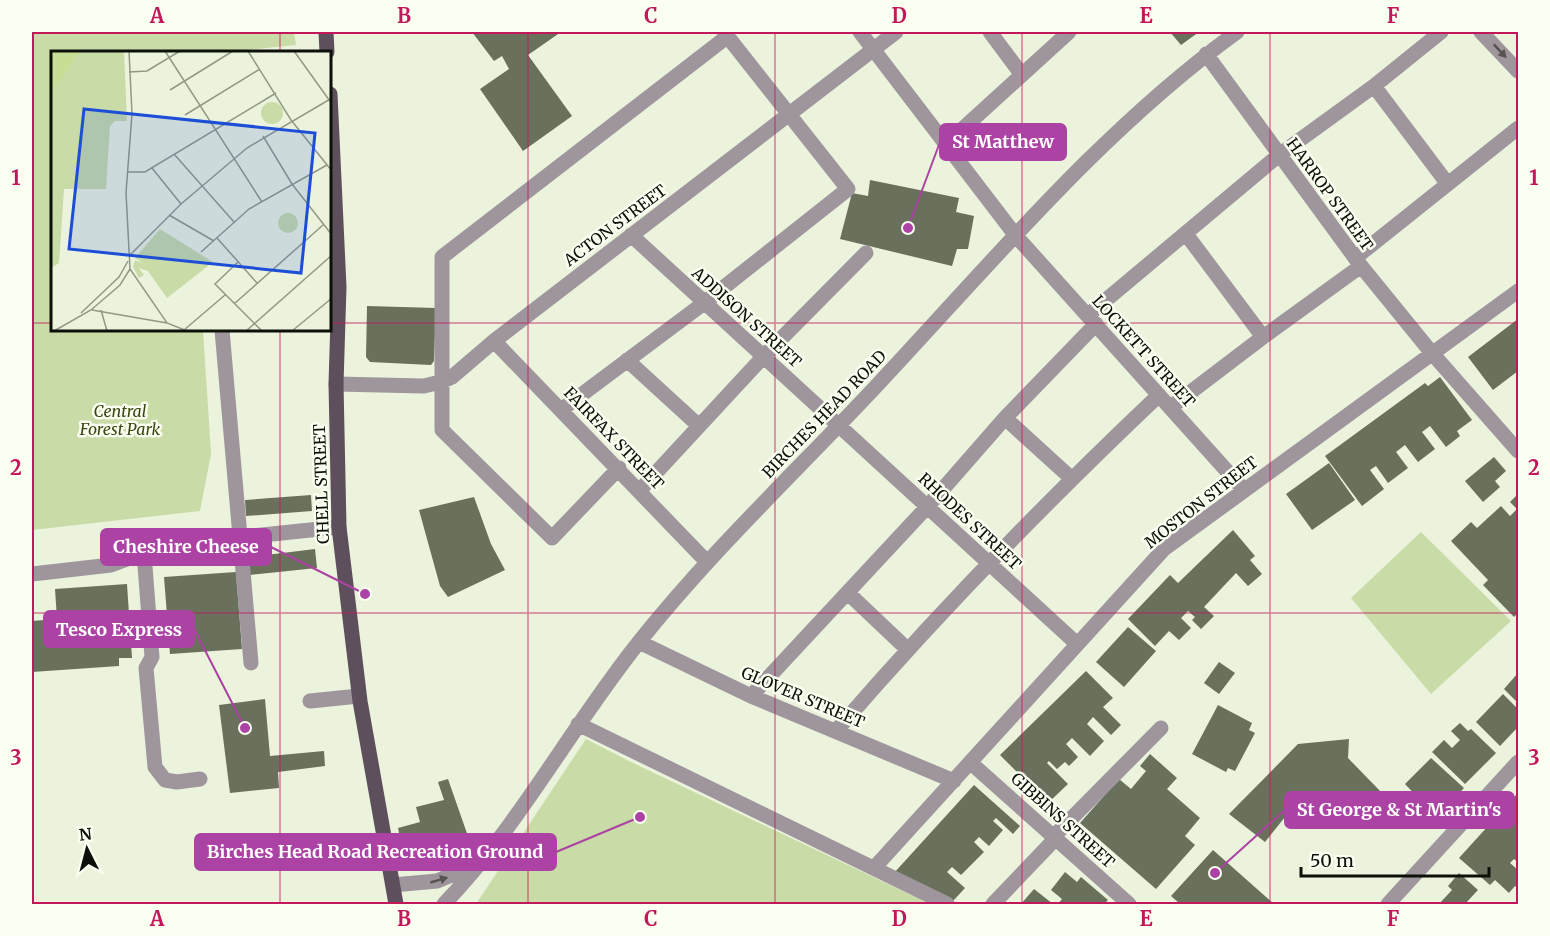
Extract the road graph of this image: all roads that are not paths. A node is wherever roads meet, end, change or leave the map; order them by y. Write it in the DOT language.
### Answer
graph roads {
  1 [pos="326,32"];
  2 [pos="860,32"];
  3 [pos="896,32"];
  4 [pos="990,32"];
  5 [pos="1069,32"];
  6 [pos="1237,32"];
  7 [pos="1441,32"];
  8 [pos="1481,32"];
  9 [pos="726,34"];
  10 [pos="873,49"];
  11 [pos="327,51"];
  12 [pos="1206,54"];
  13 [pos="1518,71"];
  14 [pos="1022,75"];
  15 [pos="1374,86"];
  16 [pos="790,115"];
  17 [pos="1518,128"];
  18 [pos="332,137"];
  19 [pos="946,144"];
  20 [pos="1279,155"];
  21 [pos="1447,183"];
  22 [pos="1186,234"];
  23 [pos="631,235"];
  24 [pos="1017,236"];
  25 [pos="866,253"];
  26 [pos="1358,262"];
  27 [pos="1518,291"];
  28 [pos="704,303"];
  29 [pos="1092,320"];
  30 [pos="222,332"];
  31 [pos="1263,338"];
  32 [pos="494,341"];
  33 [pos="1431,352"];
  34 [pos="763,357"];
  35 [pos="627,360"];
  36 [pos="440,382"];
  37 [pos="336,384"];
  38 [pos="1159,395"];
  39 [pos="1171,407"];
  40 [pos="561,410"];
  41 [pos="1005,418"];
  42 [pos="840,424"];
  43 [pos="698,425"];
  44 [pos="1517,446"];
  45 [pos="619,468"];
  46 [pos="1071,478"];
  47 [pos="640,490"];
  48 [pos="1244,490"];
  49 [pos="928,506"];
  50 [pos="339,527"];
  51 [pos="242,537"];
  52 [pos="144,552"];
  53 [pos="707,562"];
  54 [pos="988,562"];
  55 [pos="32,574"];
  56 [pos="848,593"];
  57 [pos="639,642"];
  58 [pos="1076,644"];
  59 [pos="907,649"];
  60 [pos="251,663"];
  61 [pos="359,696"];
  62 [pos="751,696"];
  63 [pos="310,701"];
  64 [pos="578,724"];
  65 [pos="1161,728"];
  66 [pos="836,731"];
  67 [pos="1518,762"];
  68 [pos="972,764"];
  69 [pos="200,779"];
  70 [pos="954,781"];
  71 [pos="1055,837"];
  72 [pos="483,861"];
  73 [pos="874,868"];
  74 [pos="393,885"];
  75 [pos="396,904"];
  76 [pos="444,904"];
  77 [pos="947,904"];
  78 [pos="993,904"];
  79 [pos="1129,904"];
  80 [pos="1389,904"];
  1 -- 11 [label="main road"];
  2 -- 10 [label="street, LOCKETT STREET"];
  3 -- 10 [label="street, ACTON STREET"];
  4 -- 14 [label="street"];
  5 -- 14 [label="street"];
  6 -- 12 [label="street, BIRCHES HEAD ROAD"];
  7 -- 15 [label="street"];
  8 -- 13 [label="street, one-way"];
  9 -- 16 [label="street"];
  9 -- 36 [label="street"];
  10 -- 16 [label="street, ACTON STREET"];
  10 -- 19 [label="street, LOCKETT STREET"];
  12 -- 20 [label="street, HARROP STREET"];
  12 -- 24 [label="street, BIRCHES HEAD ROAD"];
  14 -- 19 [label="street"];
  15 -- 20 [label="street"];
  15 -- 21 [label="street"];
  16 -- 23 [label="street, ACTON STREET"];
  16 -- 28 [label="street"];
  17 -- 21 [label="street"];
  18 -- 37 [label="main road, CHELL STREET"];
  19 -- 24 [label="street, LOCKETT STREET"];
  20 -- 22 [label="street"];
  20 -- 26 [label="street, HARROP STREET"];
  21 -- 26 [label="street"];
  22 -- 29 [label="street"];
  22 -- 31 [label="street"];
  23 -- 28 [label="street, ADDISON STREET"];
  23 -- 32 [label="street, ACTON STREET"];
  24 -- 29 [label="street, LOCKETT STREET"];
  24 -- 42 [label="street, BIRCHES HEAD ROAD"];
  25 -- 34 [label="street"];
  26 -- 31 [label="street"];
  26 -- 33 [label="street, HARROP STREET"];
  27 -- 33 [label="street, MOSTON STREET"];
  28 -- 34 [label="street, ADDISON STREET"];
  28 -- 35 [label="street"];
  29 -- 38 [label="street, LOCKETT STREET"];
  29 -- 41 [label="street"];
  30 -- 51 [label="street"];
  31 -- 39 [label="street"];
  32 -- 36 [label="street, ACTON STREET"];
  32 -- 40 [label="street, FAIRFAX STREET"];
  33 -- 44 [label="street, HARROP STREET"];
  33 -- 48 [label="street, MOSTON STREET"];
  34 -- 42 [label="street, ADDISON STREET"];
  34 -- 43 [label="street"];
  35 -- 40 [label="street"];
  35 -- 43 [label="street"];
  36 -- 37 [label="street, ACTON STREET"];
  36 -- 45 [label="street"];
  37 -- 50 [label="main road, CHELL STREET"];
  38 -- 39 [label="street, LOCKETT STREET"];
  38 -- 46 [label="street"];
  39 -- 48 [label="street, LOCKETT STREET"];
  40 -- 45 [label="street, FAIRFAX STREET"];
  41 -- 46 [label="street"];
  41 -- 49 [label="street"];
  42 -- 49 [label="street, RHODES STREET"];
  42 -- 53 [label="street, BIRCHES HEAD ROAD"];
  43 -- 47 [label="street"];
  45 -- 47 [label="street, FAIRFAX STREET"];
  46 -- 54 [label="street"];
  47 -- 53 [label="street, FAIRFAX STREET"];
  48 -- 58 [label="street, MOSTON STREET"];
  49 -- 54 [label="street, RHODES STREET"];
  49 -- 56 [label="street"];
  50 -- 51 [label="street"];
  50 -- 61 [label="main road, CHELL STREET"];
  51 -- 52 [label="street"];
  51 -- 60 [label="street"];
  52 -- 55 [label="street"];
  52 -- 69 [label="street"];
  53 -- 57 [label="street, BIRCHES HEAD ROAD"];
  54 -- 58 [label="street, RHODES STREET"];
  54 -- 59 [label="street"];
  56 -- 59 [label="street"];
  56 -- 62 [label="street"];
  57 -- 62 [label="street, GLOVER STREET"];
  57 -- 64 [label="street, BIRCHES HEAD ROAD"];
  58 -- 68 [label="street, MOSTON STREET"];
  59 -- 66 [label="street"];
  61 -- 63 [label="street"];
  61 -- 74 [label="main road, CHELL STREET"];
  62 -- 66 [label="street, GLOVER STREET"];
  64 -- 72 [label="street, BIRCHES HEAD ROAD"];
  64 -- 73 [label="street"];
  65 -- 71 [label="street"];
  66 -- 70 [label="street, GLOVER STREET"];
  67 -- 80 [label="street"];
  68 -- 70 [label="street, MOSTON STREET"];
  68 -- 71 [label="street, GIBBINS STREET"];
  70 -- 73 [label="street, MOSTON STREET"];
  71 -- 78 [label="street"];
  71 -- 79 [label="street, GIBBINS STREET"];
  74 -- 72 [label="street, one-way"];
  72 -- 76 [label="street, BIRCHES HEAD ROAD"];
  73 -- 77 [label="street"];
  74 -- 75 [label="main road, CHELL STREET"];
}
